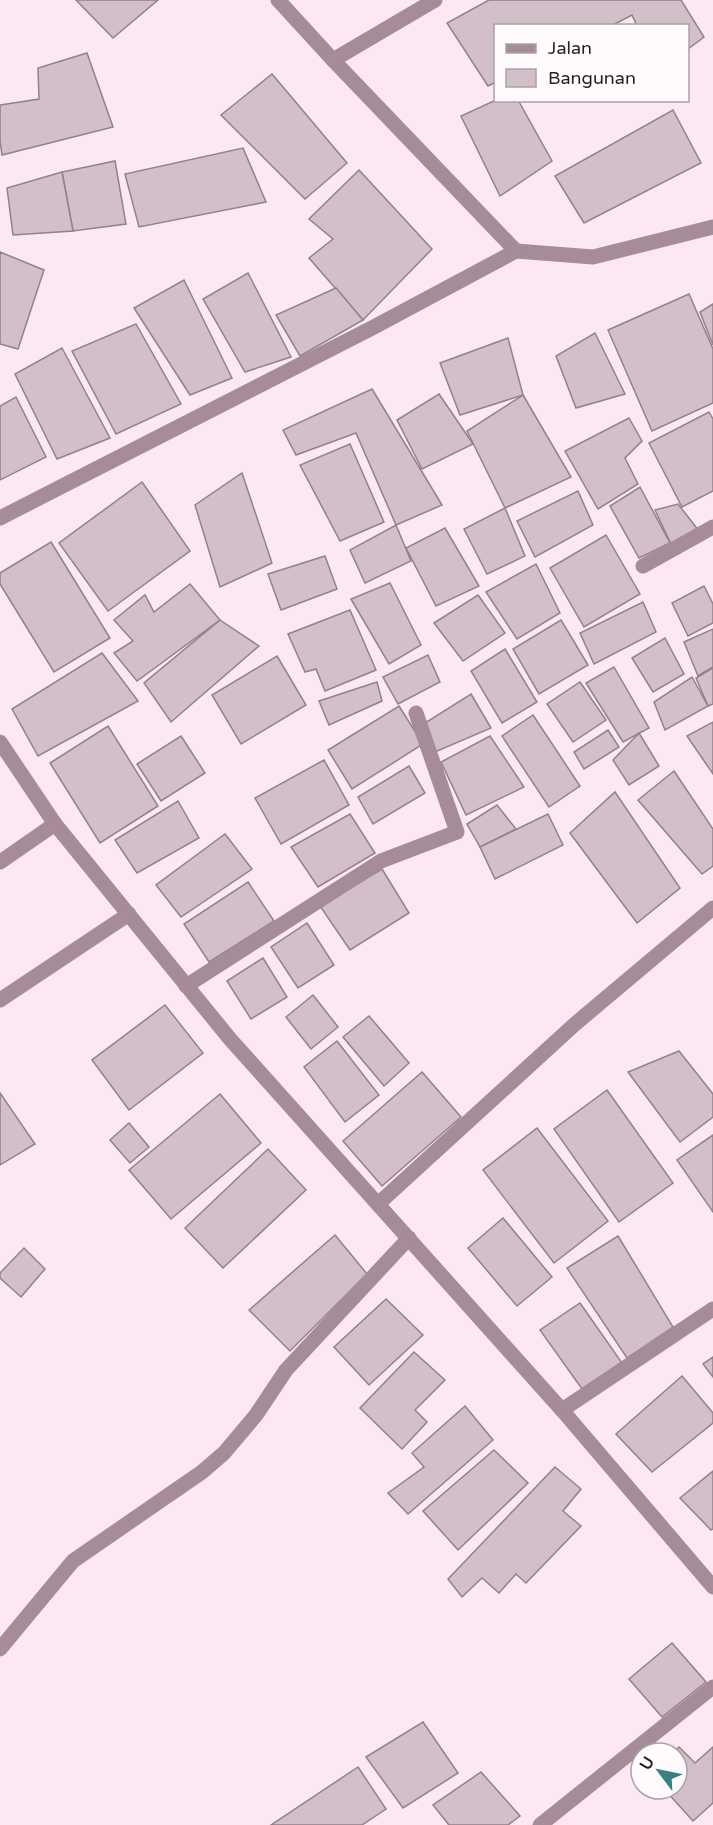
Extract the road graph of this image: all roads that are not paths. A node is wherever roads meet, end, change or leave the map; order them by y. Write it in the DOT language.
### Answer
graph roads {
  1 [pos="278,0"];
  2 [pos="435,0"];
  3 [pos="333,60"];
  4 [pos="713,227"];
  5 [pos="516,251"];
  6 [pos="0,518"];
  7 [pos="713,527"];
  8 [pos="643,566"];
  9 [pos="416,713"];
  10 [pos="0,742"];
  11 [pos="55,824"];
  12 [pos="0,862"];
  13 [pos="713,908"];
  14 [pos="129,914"];
  15 [pos="186,986"];
  16 [pos="0,1000"];
  17 [pos="378,1204"];
  18 [pos="409,1238"];
  19 [pos="713,1309"];
  20 [pos="562,1410"];
  21 [pos="713,1587"];
  22 [pos="1,1647"];
  23 [pos="713,1687"];
  24 [pos="540,1825"];
  1 -- 3 [label="street"];
  2 -- 3 [label="street"];
  3 -- 5 [label="street"];
  4 -- 5 [label="street"];
  5 -- 6 [label="street"];
  7 -- 8 [label="street"];
  9 -- 15 [label="street"];
  10 -- 11 [label="street"];
  11 -- 12 [label="street"];
  11 -- 14 [label="street"];
  13 -- 17 [label="street"];
  14 -- 15 [label="street"];
  14 -- 16 [label="street"];
  15 -- 17 [label="street"];
  17 -- 18 [label="street"];
  18 -- 20 [label="street"];
  18 -- 22 [label="street"];
  19 -- 20 [label="street"];
  20 -- 21 [label="street"];
  23 -- 24 [label="street"];
}
